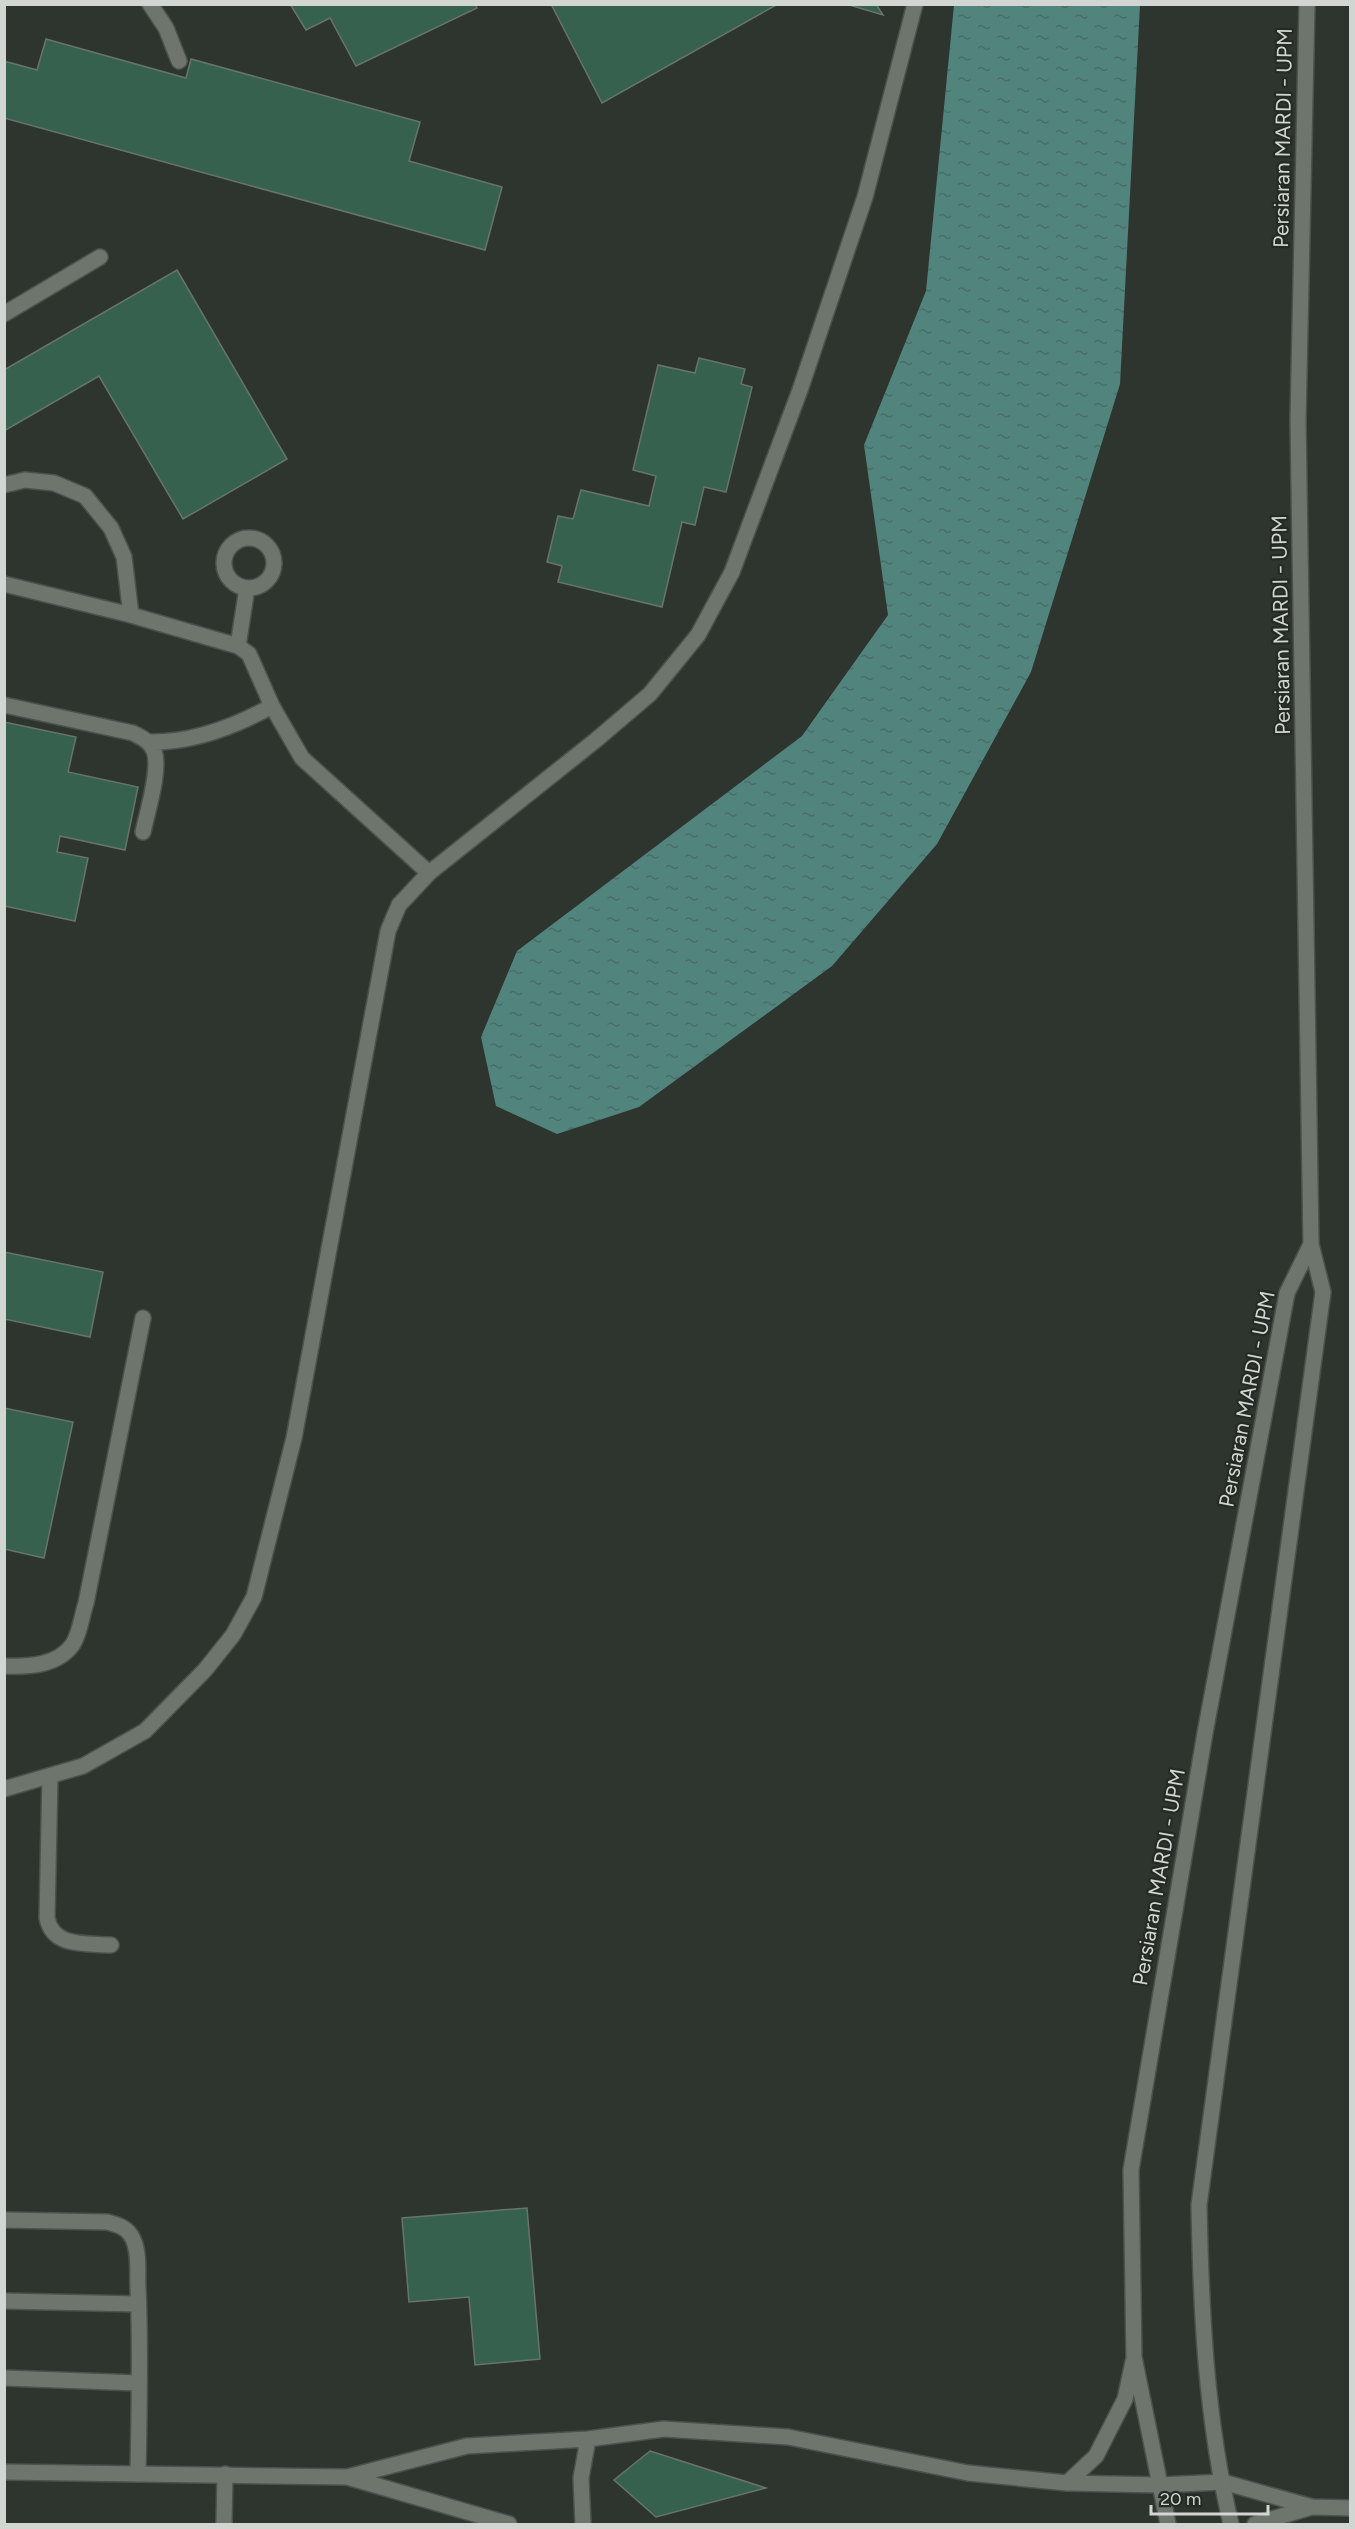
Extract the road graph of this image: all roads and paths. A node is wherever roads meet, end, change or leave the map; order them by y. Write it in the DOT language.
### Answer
graph roads {
  1 [pos="150,4"];
  2 [pos="915,4"];
  3 [pos="1307,4"];
  4 [pos="179,61"];
  5 [pos="100,257"];
  6 [pos="4,314"];
  7 [pos="4,485"];
  8 [pos="4,584"];
  9 [pos="247,588"];
  10 [pos="131,615"];
  11 [pos="238,646"];
  12 [pos="4,705"];
  13 [pos="272,706"];
  14 [pos="148,742"];
  15 [pos="143,832"];
  16 [pos="429,873"];
  17 [pos="1311,1244"];
  18 [pos="143,1318"];
  19 [pos="4,1666"];
  20 [pos="50,1776"];
  21 [pos="4,1789"];
  22 [pos="111,1945"];
  23 [pos="4,2220"];
  24 [pos="4,2301"];
  25 [pos="138,2304"];
  26 [pos="1134,2357"];
  27 [pos="4,2378"];
  28 [pos="139,2383"];
  29 [pos="588,2439"];
  30 [pos="4,2472"];
  31 [pos="138,2474"];
  32 [pos="225,2474"];
  33 [pos="347,2477"];
  34 [pos="1223,2482"];
  35 [pos="1067,2483"];
  36 [pos="1160,2485"];
  37 [pos="1312,2507"];
  38 [pos="1350,2508"];
  39 [pos="224,2524"];
  40 [pos="509,2524"];
  41 [pos="583,2524"];
  42 [pos="1168,2524"];
  43 [pos="1231,2524"];
  44 [pos="1255,2524"];
  1 -- 4 [label="street"];
  2 -- 16 [label="street"];
  3 -- 17 [label="street, Persiaran MARDI - UPM"];
  5 -- 6 [label="street"];
  7 -- 10 [label="street"];
  8 -- 10 [label="street"];
  9 -- 11 [label="street"];
  10 -- 11 [label="street"];
  11 -- 13 [label="street"];
  12 -- 14 [label="street"];
  13 -- 14 [label="street"];
  13 -- 16 [label="street"];
  14 -- 15 [label="street"];
  16 -- 20 [label="street"];
  17 -- 26 [label="street, Persiaran MARDI - UPM"];
  17 -- 34 [label="street, Persiaran MARDI - UPM"];
  18 -- 19 [label="street"];
  20 -- 21 [label="street"];
  20 -- 22 [label="street"];
  23 -- 25 [label="street"];
  24 -- 25 [label="street"];
  25 -- 28 [label="street"];
  26 -- 35 [label="street"];
  26 -- 36 [label="street, Persiaran MARDI - UPM"];
  27 -- 28 [label="street"];
  28 -- 31 [label="street"];
  29 -- 33 [label="street"];
  29 -- 35 [label="street"];
  29 -- 41 [label="street"];
  30 -- 31 [label="street"];
  31 -- 32 [label="street"];
  32 -- 33 [label="street"];
  32 -- 39 [label="street"];
  33 -- 40 [label="street"];
  34 -- 36 [label="street"];
  34 -- 37 [label="street"];
  34 -- 43 [label="street, Persiaran MARDI - UPM"];
  35 -- 36 [label="street"];
  36 -- 42 [label="street, Persiaran MARDI - UPM"];
  37 -- 38 [label="street"];
  37 -- 44 [label="street"];
}
